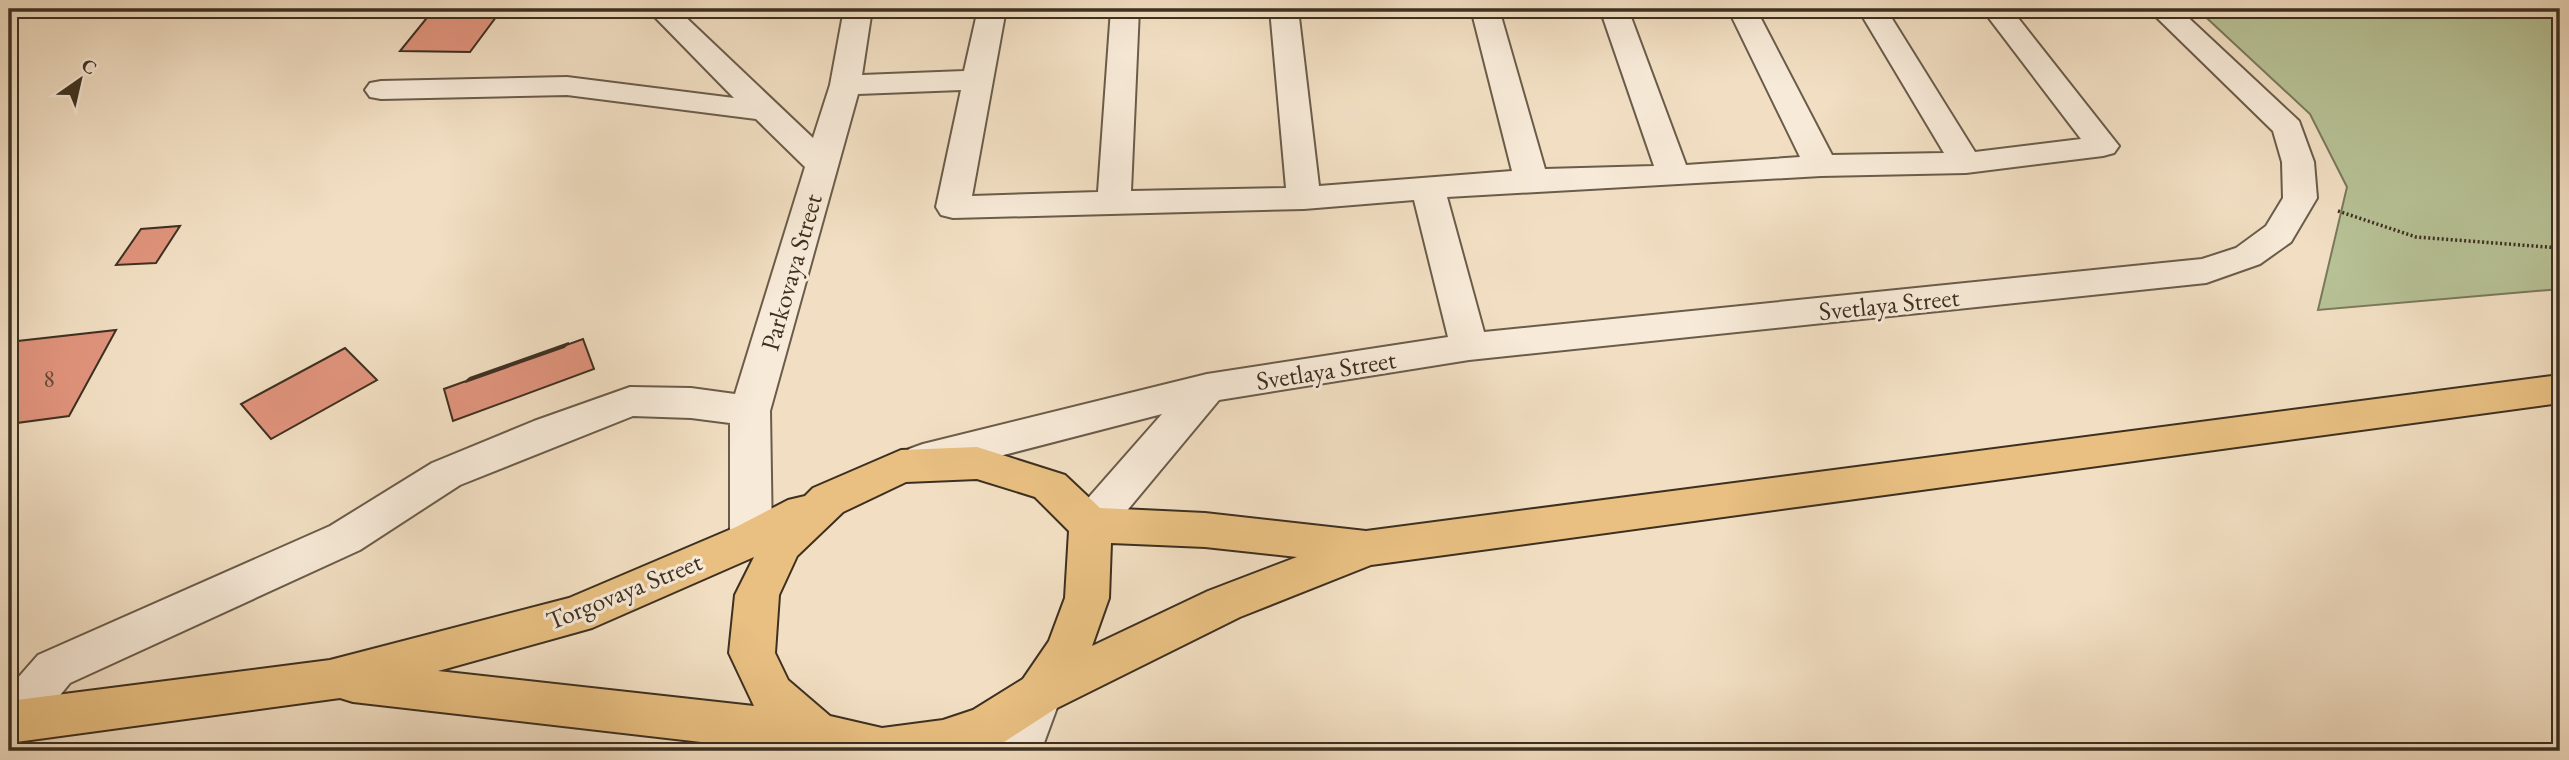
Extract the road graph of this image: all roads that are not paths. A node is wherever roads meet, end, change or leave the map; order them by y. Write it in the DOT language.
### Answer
graph roads {
  1 [pos="661,9"];
  2 [pos="858,9"];
  3 [pos="992,9"];
  4 [pos="1125,9"];
  5 [pos="1284,9"];
  6 [pos="1485,9"];
  7 [pos="1614,9"];
  8 [pos="1742,9"];
  9 [pos="1872,9"];
  10 [pos="1996,9"];
  11 [pos="2162,9"];
  12 [pos="977,80"];
  13 [pos="845,85"];
  14 [pos="381,90"];
  15 [pos="766,111"];
  16 [pos="1966,163"];
  17 [pos="822,164"];
  18 [pos="1821,166"];
  19 [pos="1674,176"];
  20 [pos="1531,180"];
  21 [pos="1428,188"];
  22 [pos="1304,198"];
  23 [pos="1114,203"];
  24 [pos="1469,348"];
  25 [pos="1207,388"];
  26 [pos="2560,389"];
  27 [pos="750,411"];
  28 [pos="901,466"];
  29 [pos="828,500"];
  30 [pos="1090,526"];
  31 [pos="751,539"];
  32 [pos="1368,548"];
  33 [pos="330,680"];
  34 [pos="1039,694"];
  35 [pos="9,722"];
  36 [pos="822,743"];
  37 [pos="1017,751"];
  1 -- 15 [label="street"];
  2 -- 13 [label="street, Parkovaya Street"];
  3 -- 12 [label="street"];
  4 -- 23 [label="street"];
  5 -- 22 [label="street"];
  6 -- 20 [label="street"];
  7 -- 19 [label="street"];
  8 -- 18 [label="street"];
  9 -- 16 [label="street"];
  10 -- 16 [label="street"];
  11 -- 24 [label="street, Svetlaya Street"];
  12 -- 13 [label="street"];
  12 -- 23 [label="street"];
  13 -- 17 [label="street, Parkovaya Street"];
  14 -- 15 [label="street"];
  15 -- 17 [label="street"];
  16 -- 18 [label="street"];
  17 -- 27 [label="street, Parkovaya Street"];
  18 -- 19 [label="street"];
  19 -- 20 [label="street"];
  20 -- 21 [label="street"];
  21 -- 22 [label="street"];
  21 -- 24 [label="street"];
  22 -- 23 [label="street"];
  24 -- 25 [label="street, Svetlaya Street"];
  25 -- 28 [label="street, Svetlaya Street"];
  25 -- 30 [label="street"];
  26 -- 32 [label="main road"];
  27 -- 31 [label="street, Parkovaya Street"];
  27 -- 35 [label="street"];
  28 -- 29 [label="main road, Torgovaya Street"];
  28 -- 30 [label="main road"];
  29 -- 31 [label="main road, Torgovaya Street"];
  29 -- 36 [label="main road"];
  30 -- 32 [label="main road"];
  30 -- 34 [label="main road"];
  31 -- 33 [label="main road, Torgovaya Street"];
  32 -- 34 [label="main road, Torgovaya Street"];
  33 -- 35 [label="main road, Torgovaya Street"];
  33 -- 36 [label="main road, Torgovaya Street"];
  34 -- 36 [label="main road, Torgovaya Street"];
  34 -- 37 [label="street"];
}
